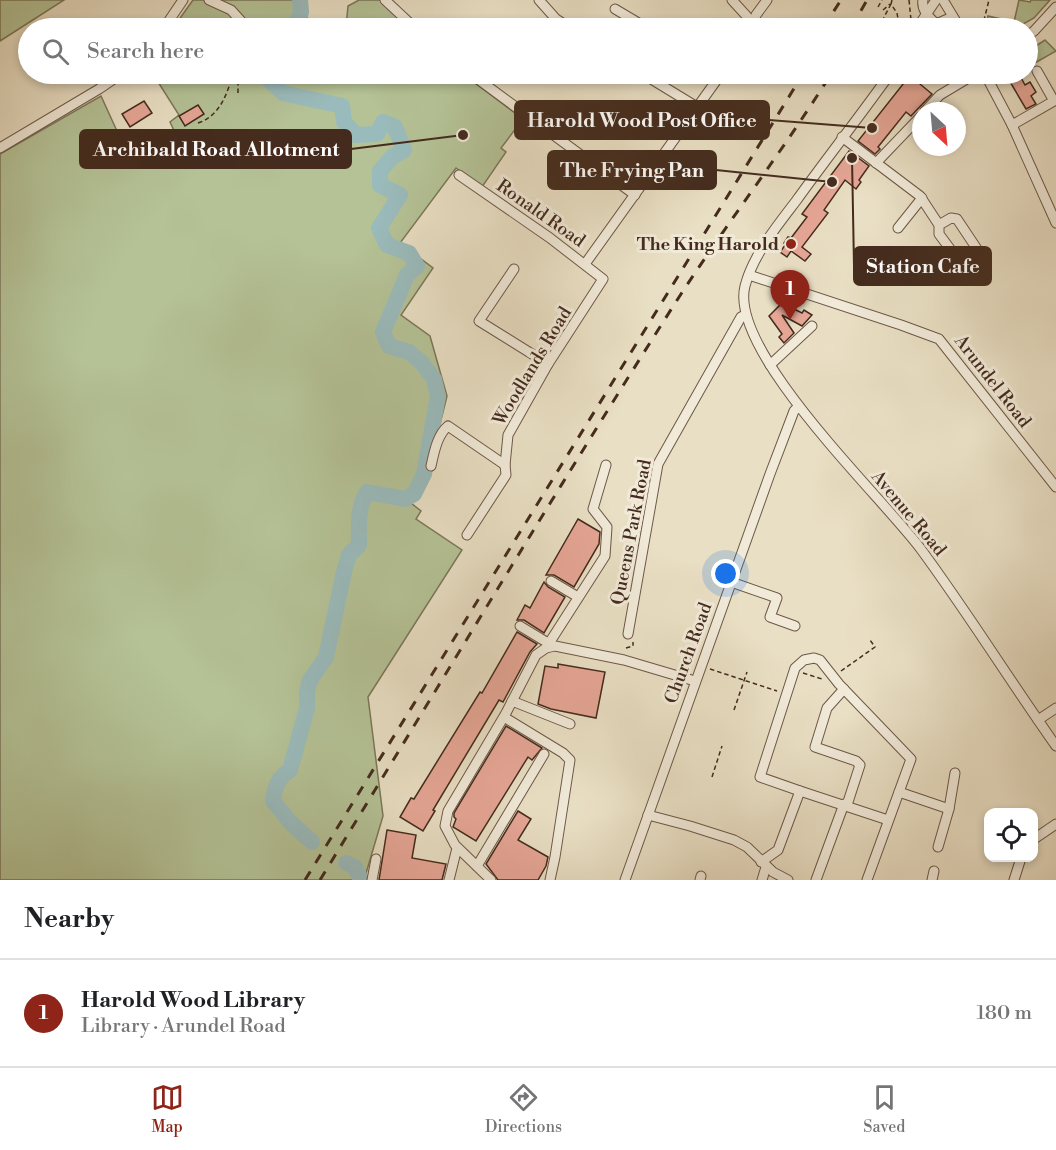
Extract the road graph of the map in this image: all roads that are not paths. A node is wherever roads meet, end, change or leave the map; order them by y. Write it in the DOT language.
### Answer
graph roads {
  1 [pos="183,0"];
  2 [pos="209,0"];
  3 [pos="385,0"];
  4 [pos="540,0"];
  5 [pos="732,0"];
  6 [pos="767,0"];
  7 [pos="923,0"];
  8 [pos="936,0"];
  9 [pos="944,0"];
  10 [pos="1056,7"];
  11 [pos="615,9"];
  12 [pos="927,15"];
  13 [pos="952,17"];
  14 [pos="171,18"];
  15 [pos="238,18"];
  16 [pos="404,18"];
  17 [pos="555,18"];
  18 [pos="630,18"];
  19 [pos="746,18"];
  20 [pos="757,18"];
  21 [pos="923,18"];
  22 [pos="929,18"];
  23 [pos="1038,28"];
  24 [pos="1038,73"];
  25 [pos="106,84"];
  26 [pos="485,84"];
  27 [pos="667,84"];
  28 [pos="714,84"];
  29 [pos="882,84"];
  30 [pos="958,84"];
  31 [pos="990,84"];
  32 [pos="934,102"];
  33 [pos="697,107"];
  34 [pos="912,125"];
  35 [pos="1012,125"];
  36 [pos="842,137"];
  37 [pos="0,148"];
  38 [pos="876,163"];
  39 [pos="459,175"];
  40 [pos="635,195"];
  41 [pos="922,198"];
  42 [pos="1056,223"];
  43 [pos="939,225"];
  44 [pos="898,228"];
  45 [pos="585,264"];
  46 [pos="514,269"];
  47 [pos="749,275"];
  48 [pos="603,279"];
  49 [pos="745,315"];
  50 [pos="812,326"];
  51 [pos="548,364"];
  52 [pos="770,365"];
  53 [pos="798,407"];
  54 [pos="606,465"];
  55 [pos="431,466"];
  56 [pos="505,470"];
  57 [pos="1056,487"];
  58 [pos="467,535"];
  59 [pos="551,581"];
  60 [pos="731,582"];
  61 [pos="578,597"];
  62 [pos="520,626"];
  63 [pos="795,626"];
  64 [pos="628,634"];
  65 [pos="547,646"];
  66 [pos="630,646"];
  67 [pos="624,660"];
  68 [pos="695,681"];
  69 [pos="839,684"];
  70 [pos="512,701"];
  71 [pos="1056,708"];
  72 [pos="504,717"];
  73 [pos="1038,720"];
  74 [pos="570,724"];
  75 [pos="1056,746"];
  76 [pos="544,754"];
  77 [pos="956,773"];
  78 [pos="800,791"];
  79 [pos="899,792"];
  80 [pos="845,804"];
  81 [pos="949,808"];
  82 [pos="648,815"];
  83 [pos="888,820"];
  84 [pos="1056,824"];
  85 [pos="1038,836"];
  86 [pos="938,847"];
  87 [pos="457,848"];
  88 [pos="376,859"];
  89 [pos="1020,862"];
  90 [pos="764,865"];
  91 [pos="477,866"];
  92 [pos="372,880"];
  93 [pos="449,880"];
  94 [pos="491,880"];
  95 [pos="550,880"];
  96 [pos="625,880"];
  97 [pos="762,880"];
  98 [pos="789,880"];
  99 [pos="816,880"];
  100 [pos="867,880"];
  101 [pos="1014,880"];
  1 -- 14 [label="street"];
  2 -- 15 [label="street"];
  3 -- 16 [label="street"];
  4 -- 17 [label="street"];
  5 -- 19 [label="street"];
  6 -- 20 [label="street"];
  7 -- 12 [label="street"];
  8 -- 12 [label="street"];
  9 -- 13 [label="street"];
  10 -- 23 [label="street"];
  11 -- 18 [label="street"];
  12 -- 21 [label="street"];
  12 -- 22 [label="street"];
  24 -- 35 [label="street"];
  25 -- 37 [label="street"];
  26 -- 40 [label="street"];
  27 -- 33 [label="street"];
  28 -- 33 [label="street"];
  29 -- 36 [label="street"];
  30 -- 32 [label="street"];
  31 -- 35 [label="street"];
  33 -- 40 [label="street"];
  34 -- 38 [label="street"];
  35 -- 42 [label="street"];
  36 -- 38 [label="street"];
  36 -- 47 [label="street"];
  38 -- 41 [label="street"];
  39 -- 45 [label="street, Ronald Road"];
  40 -- 45 [label="street"];
  41 -- 43 [label="street"];
  41 -- 44 [label="street"];
  43 -- 43 [label="street"];
  45 -- 48 [label="street, Ronald Road"];
  46 -- 51 [label="street"];
  47 -- 49 [label="street, Avenue Road"];
  47 -- 57 [label="street, Arundel Road"];
  48 -- 51 [label="street, Woodlands Road"];
  49 -- 52 [label="street, Avenue Road"];
  49 -- 64 [label="street, Queens Park Road"];
  50 -- 52 [label="street"];
  51 -- 56 [label="street, Woodlands Road"];
  52 -- 53 [label="street, Avenue Road"];
  53 -- 60 [label="street, Church Road"];
  53 -- 73 [label="street, Avenue Road"];
  54 -- 61 [label="street"];
  55 -- 56 [label="street"];
  56 -- 58 [label="street"];
  59 -- 61 [label="street"];
  60 -- 63 [label="street"];
  60 -- 68 [label="street, Church Road"];
  61 -- 65 [label="street"];
  62 -- 65 [label="street"];
  65 -- 67 [label="street"];
  65 -- 70 [label="street"];
  66 -- 67 [label="street"];
  67 -- 68 [label="street"];
  68 -- 82 [label="street, Church Road"];
  69 -- 78 [label="street"];
  69 -- 79 [label="street"];
  69 -- 80 [label="street"];
  70 -- 72 [label="street"];
  70 -- 74 [label="street"];
  71 -- 73 [label="street"];
  72 -- 87 [label="street"];
  72 -- 95 [label="street"];
  73 -- 75 [label="street, Avenue Road"];
  76 -- 91 [label="street"];
  77 -- 81 [label="street"];
  78 -- 80 [label="street"];
  78 -- 90 [label="street"];
  79 -- 81 [label="street"];
  79 -- 83 [label="street"];
  80 -- 83 [label="street"];
  80 -- 99 [label="street"];
  81 -- 86 [label="street"];
  82 -- 90 [label="street"];
  82 -- 96 [label="street, Church Road"];
  83 -- 100 [label="street"];
  84 -- 85 [label="street"];
  87 -- 91 [label="street"];
  87 -- 93 [label="street"];
  88 -- 92 [label="street"];
  89 -- 101 [label="street"];
  90 -- 97 [label="street"];
  90 -- 98 [label="street"];
  91 -- 94 [label="street"];
}
